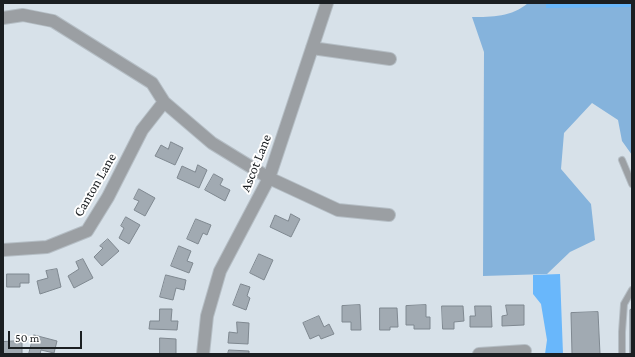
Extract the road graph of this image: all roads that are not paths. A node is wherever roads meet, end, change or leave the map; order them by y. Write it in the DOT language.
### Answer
graph roads {
  1 [pos="327,3"];
  2 [pos="3,18"];
  3 [pos="312,48"];
  4 [pos="390,59"];
  5 [pos="164,102"];
  6 [pos="622,160"];
  7 [pos="269,178"];
  8 [pos="632,184"];
  9 [pos="389,215"];
  10 [pos="3,250"];
  11 [pos="632,290"];
  12 [pos="525,351"];
  13 [pos="203,354"];
  14 [pos="479,354"];
  15 [pos="622,354"];
  1 -- 3 [label="street, Ascot Lane"];
  2 -- 5 [label="street"];
  3 -- 4 [label="street"];
  3 -- 7 [label="street, Ascot Lane"];
  5 -- 7 [label="street"];
  5 -- 10 [label="street, Canton Lane"];
  6 -- 8 [label="lane"];
  7 -- 9 [label="street"];
  7 -- 13 [label="street, Ascot Lane"];
  11 -- 15 [label="lane"];
  12 -- 14 [label="street"];
}
